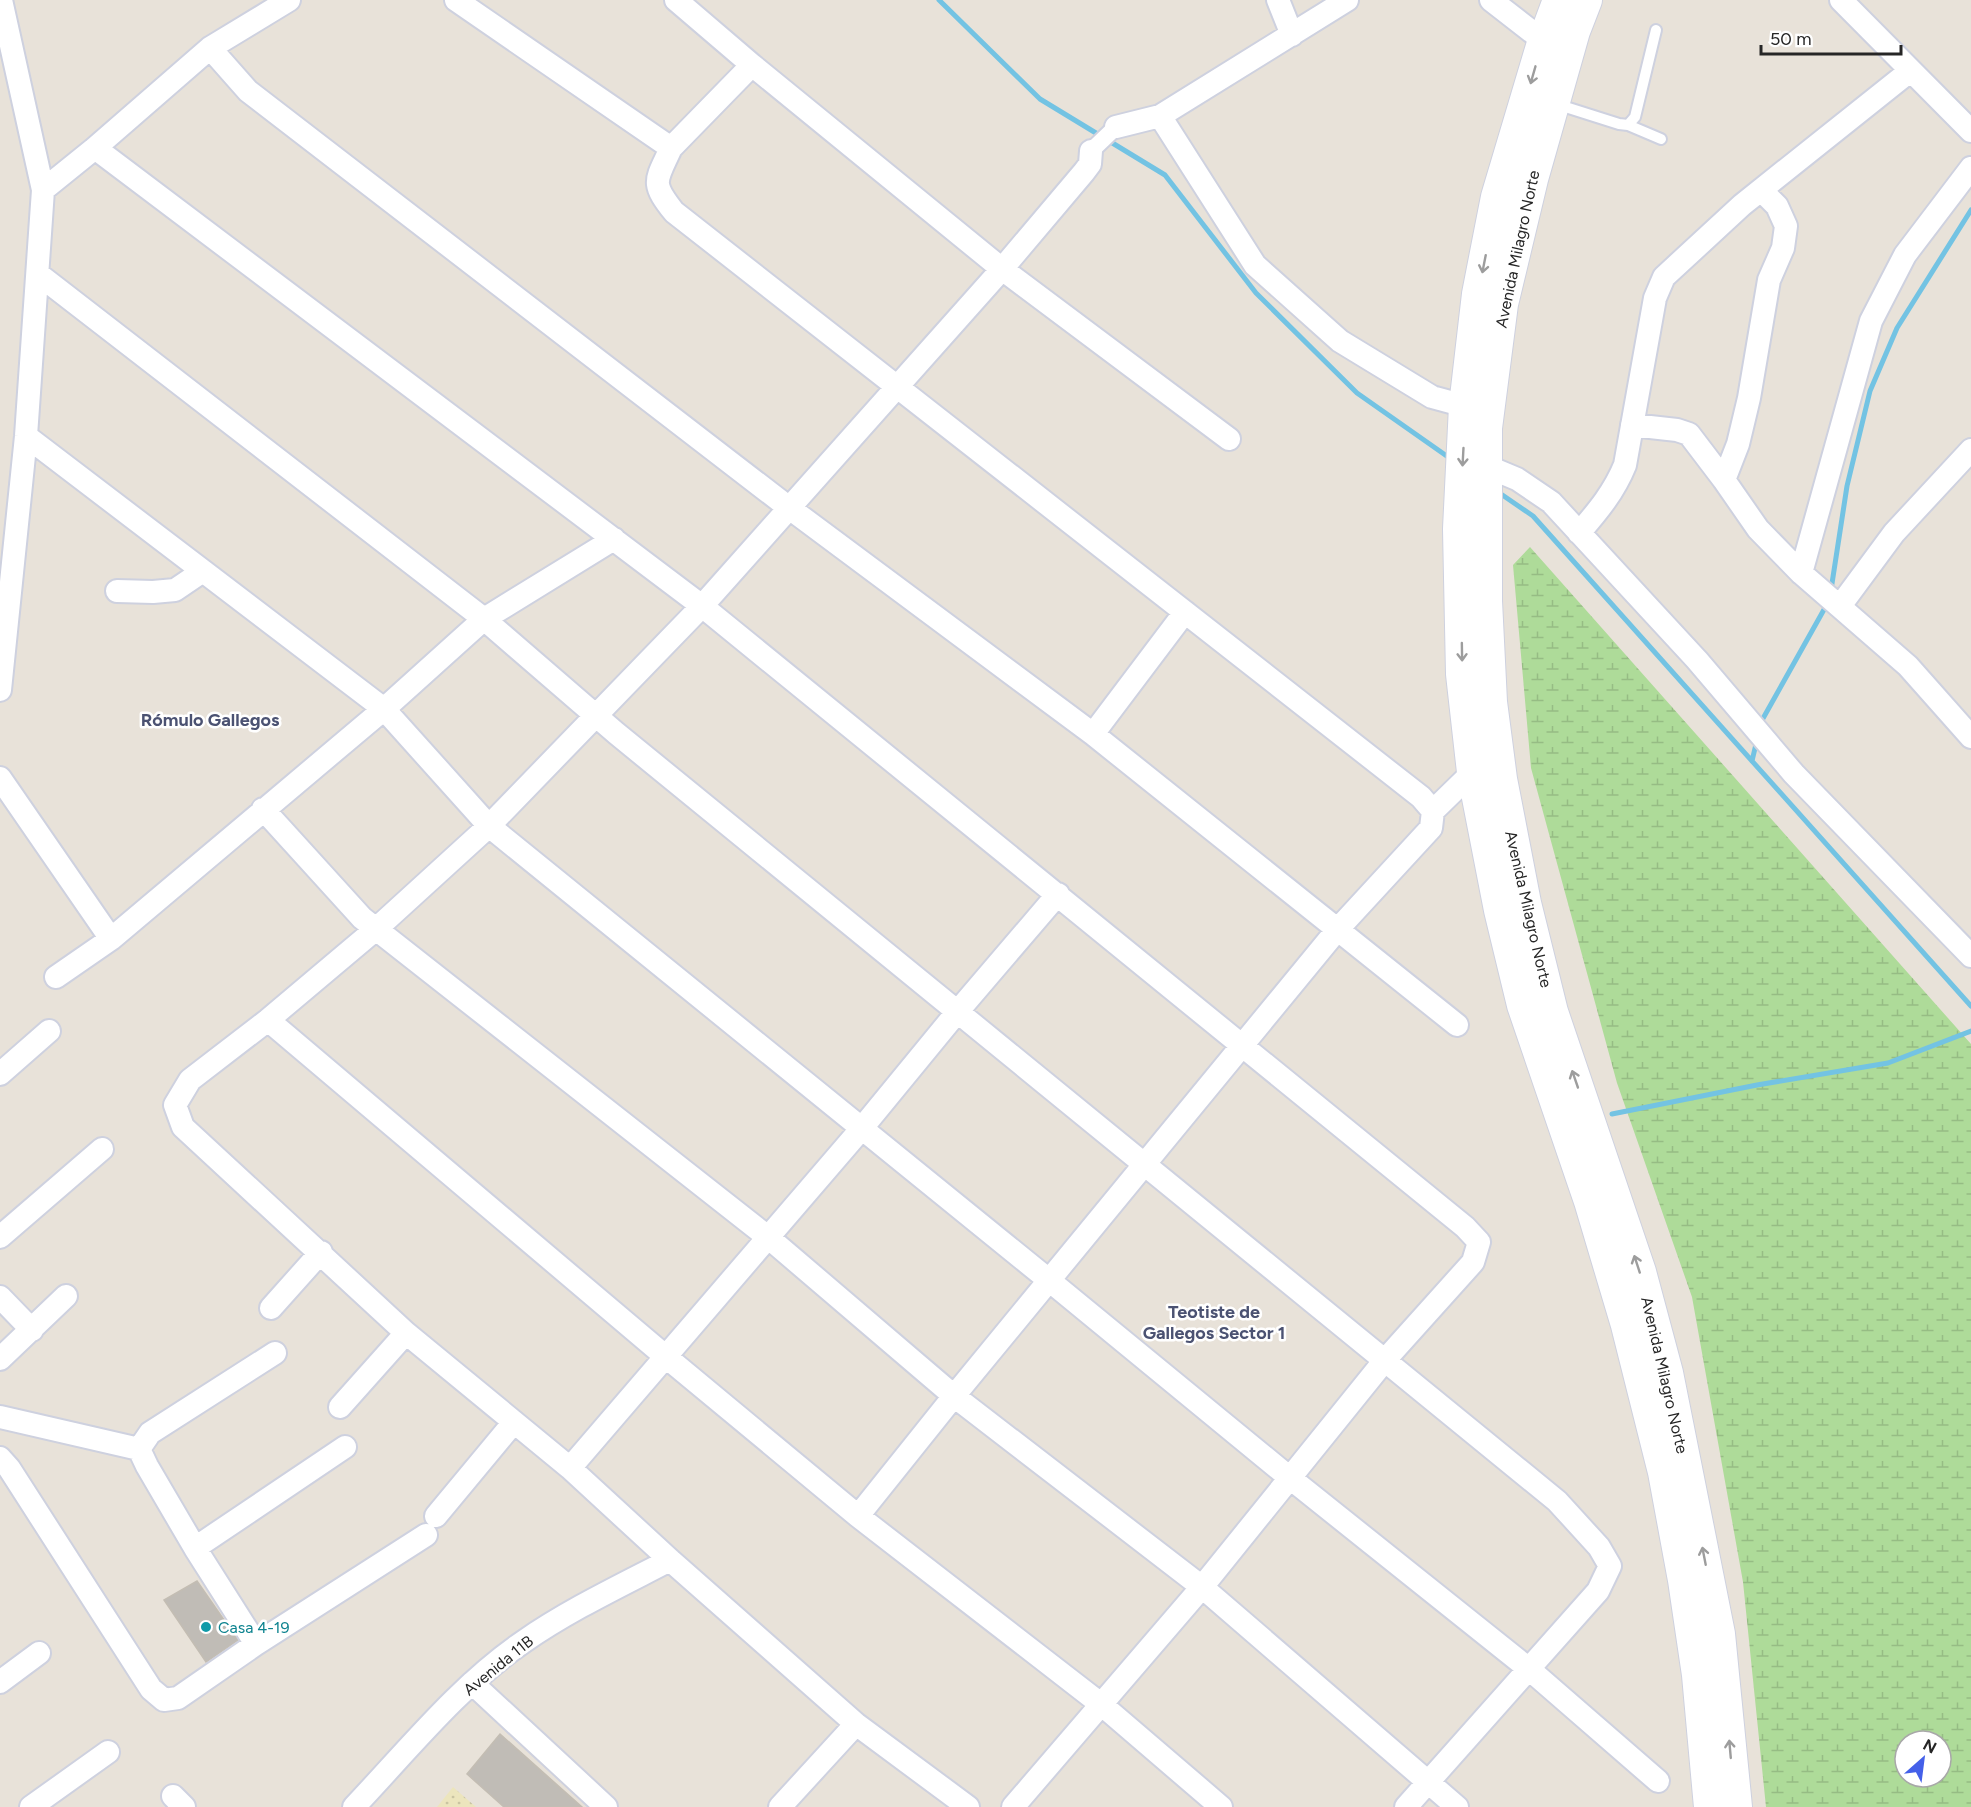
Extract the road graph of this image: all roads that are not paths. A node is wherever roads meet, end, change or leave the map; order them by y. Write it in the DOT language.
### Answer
graph roads {
  1 [pos="1,0"];
  2 [pos="289,0"];
  3 [pos="456,0"];
  4 [pos="676,0"];
  5 [pos="1278,0"];
  6 [pos="1347,0"];
  7 [pos="1491,0"];
  8 [pos="1559,0"];
  9 [pos="1586,0"];
  10 [pos="1841,0"];
  11 [pos="1656,30"];
  12 [pos="1292,35"];
  13 [pos="210,48"];
  14 [pos="1555,50"];
  15 [pos="752,66"];
  16 [pos="1910,71"];
  17 [pos="1553,103"];
  18 [pos="1160,116"];
  19 [pos="1628,125"];
  20 [pos="1116,127"];
  21 [pos="1971,131"];
  22 [pos="1662,139"];
  23 [pos="95,148"];
  24 [pos="671,148"];
  25 [pos="1091,151"];
  26 [pos="1971,168"];
  27 [pos="43,190"];
  28 [pos="1761,190"];
  29 [pos="1002,269"];
  30 [pos="38,274"];
  31 [pos="897,387"];
  32 [pos="1465,406"];
  33 [pos="1632,424"];
  34 [pos="26,436"];
  35 [pos="1229,439"];
  36 [pos="1971,450"];
  37 [pos="1486,466"];
  38 [pos="1724,480"];
  39 [pos="788,507"];
  40 [pos="1579,533"];
  41 [pos="614,539"];
  42 [pos="203,571"];
  43 [pos="1801,573"];
  44 [pos="117,591"];
  45 [pos="702,606"];
  46 [pos="1840,606"];
  47 [pos="1185,612"];
  48 [pos="484,619"];
  49 [pos="0,690"];
  50 [pos="384,709"];
  51 [pos="596,716"];
  52 [pos="1093,734"];
  53 [pos="1971,737"];
  54 [pos="1473,772"];
  55 [pos="0,778"];
  56 [pos="263,809"];
  57 [pos="1433,811"];
  58 [pos="489,826"];
  59 [pos="1058,894"];
  60 [pos="376,929"];
  61 [pos="1337,930"];
  62 [pos="111,939"];
  63 [pos="1971,956"];
  64 [pos="56,977"];
  65 [pos="958,1011"];
  66 [pos="268,1020"];
  67 [pos="1457,1025"];
  68 [pos="49,1030"];
  69 [pos="1242,1046"];
  70 [pos="0,1074"];
  71 [pos="862,1128"];
  72 [pos="102,1149"];
  73 [pos="1145,1164"];
  74 [pos="0,1237"];
  75 [pos="769,1238"];
  76 [pos="321,1252"];
  77 [pos="1050,1281"];
  78 [pos="66,1296"];
  79 [pos="0,1297"];
  80 [pos="271,1308"];
  81 [pos="32,1330"];
  82 [pos="406,1333"];
  83 [pos="275,1353"];
  84 [pos="665,1356"];
  85 [pos="0,1359"];
  86 [pos="1385,1360"];
  87 [pos="954,1396"];
  88 [pos="340,1407"];
  89 [pos="0,1417"];
  90 [pos="514,1422"];
  91 [pos="345,1447"];
  92 [pos="139,1449"];
  93 [pos="0,1458"];
  94 [pos="570,1468"];
  95 [pos="1290,1478"];
  96 [pos="858,1516"];
  97 [pos="195,1548"];
  98 [pos="670,1560"];
  99 [pos="1202,1587"];
  100 [pos="256,1644"];
  101 [pos="39,1653"];
  102 [pos="1529,1670"];
  103 [pos="0,1682"];
  104 [pos="472,1683"];
  105 [pos="1101,1705"];
  106 [pos="856,1724"];
  107 [pos="108,1752"];
  108 [pos="1658,1781"];
  109 [pos="1428,1782"];
  110 [pos="362,1804"];
  111 [pos="31,1807"];
  112 [pos="606,1807"];
  113 [pos="780,1807"];
  114 [pos="968,1807"];
  115 [pos="1013,1807"];
  116 [pos="1221,1807"];
  117 [pos="1406,1807"];
  118 [pos="1457,1807"];
  119 [pos="1710,1807"];
  120 [pos="1736,1807"];
  1 -- 27 [label="street"];
  2 -- 13 [label="street"];
  3 -- 24 [label="street"];
  4 -- 15 [label="street"];
  5 -- 12 [label="street"];
  6 -- 12 [label="street"];
  7 -- 14 [label="street"];
  8 -- 14 [label="main road, Avenida Milagro Norte"];
  9 -- 14 [label="main road, Avenida Milagro Norte"];
  10 -- 16 [label="street"];
  11 -- 19 [label="lane"];
  12 -- 18 [label="street"];
  13 -- 23 [label="street"];
  13 -- 39 [label="street"];
  14 -- 17 [label="main road, Avenida Milagro Norte"];
  14 -- 32 [label="main road, Avenida Milagro Norte, one-way"];
  15 -- 24 [label="street"];
  15 -- 29 [label="street"];
  16 -- 21 [label="street"];
  16 -- 28 [label="street"];
  17 -- 19 [label="lane"];
  17 -- 37 [label="main road, Avenida Milagro Norte"];
  18 -- 20 [label="street"];
  18 -- 32 [label="street"];
  19 -- 22 [label="lane"];
  20 -- 25 [label="street"];
  23 -- 27 [label="street"];
  23 -- 41 [label="street"];
  24 -- 31 [label="street"];
  25 -- 29 [label="street"];
  26 -- 43 [label="street"];
  27 -- 30 [label="street"];
  28 -- 33 [label="street"];
  28 -- 38 [label="street"];
  29 -- 31 [label="street"];
  29 -- 35 [label="street"];
  30 -- 34 [label="street"];
  30 -- 48 [label="street"];
  31 -- 39 [label="street"];
  31 -- 47 [label="street"];
  32 -- 54 [label="main road, Avenida Milagro Norte, one-way"];
  33 -- 38 [label="street"];
  33 -- 40 [label="street"];
  34 -- 42 [label="street"];
  34 -- 49 [label="street"];
  36 -- 46 [label="street"];
  37 -- 40 [label="street"];
  120 -- 37 [label="main road, Avenida Milagro Norte, one-way"];
  38 -- 43 [label="street"];
  39 -- 45 [label="street"];
  39 -- 52 [label="street"];
  40 -- 63 [label="street"];
  41 -- 45 [label="street"];
  41 -- 48 [label="street"];
  42 -- 44 [label="street"];
  42 -- 50 [label="street"];
  43 -- 46 [label="street"];
  45 -- 51 [label="street"];
  45 -- 59 [label="street"];
  46 -- 53 [label="street"];
  47 -- 52 [label="street"];
  47 -- 57 [label="street"];
  48 -- 50 [label="street"];
  48 -- 51 [label="street"];
  50 -- 56 [label="street"];
  50 -- 58 [label="street"];
  51 -- 58 [label="street"];
  51 -- 65 [label="street"];
  52 -- 61 [label="street"];
  54 -- 57 [label="street"];
  54 -- 119 [label="main road, Avenida Milagro Norte"];
  55 -- 62 [label="street"];
  56 -- 60 [label="street"];
  56 -- 62 [label="street"];
  57 -- 61 [label="street"];
  58 -- 60 [label="street"];
  58 -- 71 [label="street"];
  59 -- 65 [label="street"];
  59 -- 69 [label="street"];
  60 -- 66 [label="street"];
  60 -- 75 [label="street"];
  61 -- 67 [label="street"];
  61 -- 69 [label="street"];
  62 -- 64 [label="street"];
  65 -- 71 [label="street"];
  65 -- 73 [label="street"];
  66 -- 76 [label="street"];
  66 -- 84 [label="street"];
  68 -- 70 [label="street"];
  69 -- 73 [label="street"];
  69 -- 86 [label="street"];
  71 -- 75 [label="street"];
  71 -- 77 [label="street"];
  72 -- 74 [label="street"];
  73 -- 77 [label="street"];
  73 -- 86 [label="street"];
  75 -- 84 [label="street"];
  75 -- 87 [label="street"];
  76 -- 80 [label="street"];
  76 -- 82 [label="street"];
  77 -- 87 [label="street"];
  77 -- 95 [label="street"];
  78 -- 81 [label="street"];
  79 -- 81 [label="street"];
  81 -- 85 [label="street"];
  82 -- 88 [label="street"];
  82 -- 90 [label="street"];
  83 -- 92 [label="street"];
  84 -- 94 [label="street"];
  84 -- 96 [label="street"];
  86 -- 95 [label="street"];
  86 -- 102 [label="street"];
  87 -- 96 [label="street"];
  87 -- 99 [label="street"];
  89 -- 92 [label="street"];
  90 -- 94 [label="street"];
  90 -- 100 [label="street"];
  91 -- 97 [label="street"];
  92 -- 97 [label="street"];
  93 -- 100 [label="street"];
  94 -- 98 [label="street"];
  95 -- 99 [label="street"];
  95 -- 102 [label="street"];
  96 -- 105 [label="street"];
  97 -- 100 [label="street"];
  98 -- 104 [label="street, Avenida 11B"];
  98 -- 106 [label="street"];
  99 -- 105 [label="street"];
  99 -- 109 [label="street"];
  101 -- 103 [label="street"];
  102 -- 108 [label="street"];
  102 -- 109 [label="street"];
  104 -- 110 [label="street, Avenida 11B"];
  104 -- 112 [label="street"];
  105 -- 115 [label="street"];
  105 -- 116 [label="street"];
  106 -- 113 [label="street"];
  106 -- 114 [label="street"];
  107 -- 111 [label="street"];
  109 -- 117 [label="street"];
  109 -- 118 [label="street"];
}
